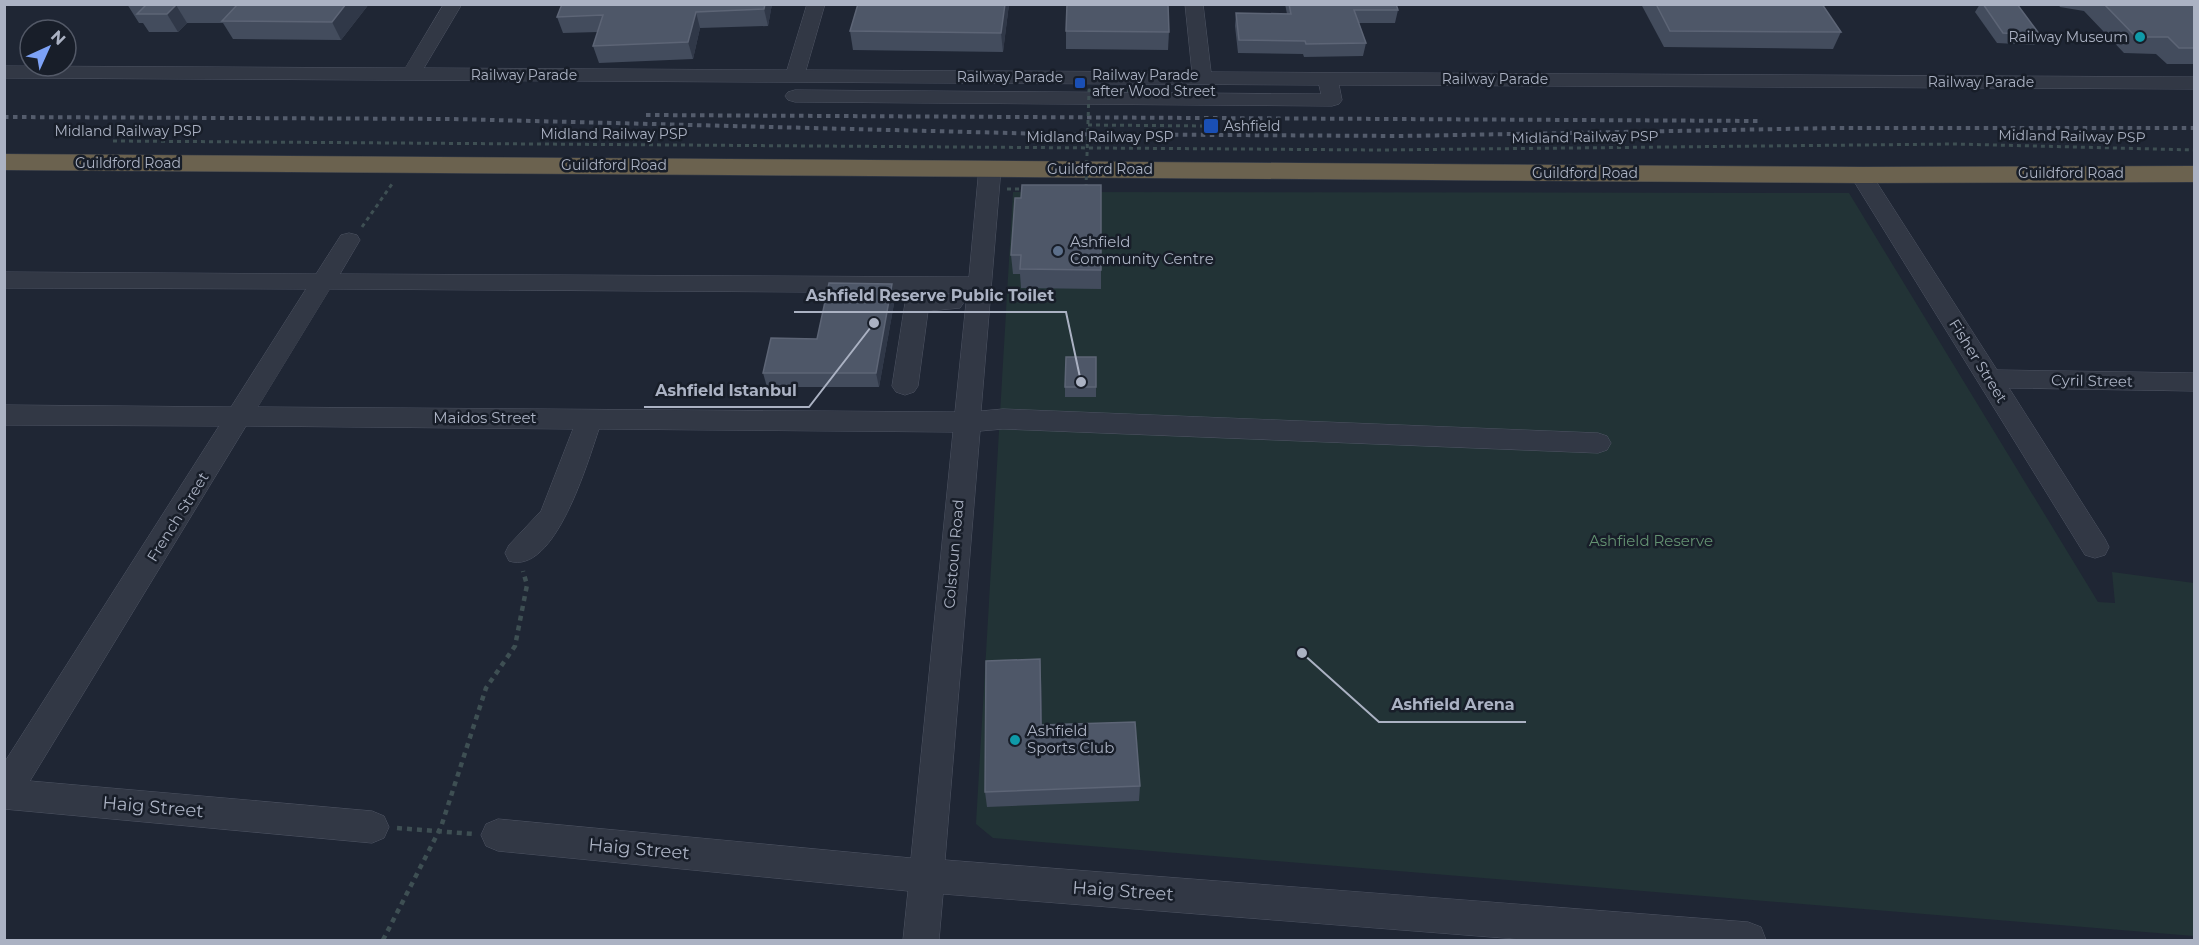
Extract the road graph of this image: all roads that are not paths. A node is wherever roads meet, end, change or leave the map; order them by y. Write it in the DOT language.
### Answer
graph roads {
  1 [pos="453,4"];
  2 [pos="816,4"];
  3 [pos="1194,4"];
  4 [pos="4,72"];
  5 [pos="411,74"];
  6 [pos="795,76"];
  7 [pos="849,76"];
  8 [pos="1202,78"];
  9 [pos="1328,79"];
  10 [pos="2194,83"];
  11 [pos="795,96"];
  12 [pos="842,97"];
  13 [pos="4,162"];
  14 [pos="990,168"];
  15 [pos="2194,174"];
  16 [pos="1862,175"];
  17 [pos="349,240"];
  18 [pos="4,280"];
  19 [pos="323,282"];
  20 [pos="978,293"];
  21 [pos="1990,379"];
  22 [pos="2194,382"];
  23 [pos="905,386"];
  24 [pos="4,415"];
  25 [pos="240,417"];
  26 [pos="590,419"];
  27 [pos="966,422"];
  28 [pos="1598,443"];
  29 [pos="2095,547"];
  30 [pos="519,553"];
  31 [pos="4,793"];
  32 [pos="372,827"];
  33 [pos="498,835"];
  34 [pos="928,876"];
  35 [pos="921,940"];
  36 [pos="1748,940"];
  1 -- 5 [label="street"];
  2 -- 6 [label="street"];
  3 -- 8 [label="street"];
  4 -- 5 [label="street, Railway Parade"];
  5 -- 6 [label="street, Railway Parade"];
  6 -- 7 [label="street, Railway Parade"];
  7 -- 8 [label="street, Railway Parade"];
  7 -- 12 [label="street"];
  8 -- 9 [label="street, Railway Parade"];
  9 -- 10 [label="street, Railway Parade"];
  9 -- 12 [label="street"];
  11 -- 12 [label="street"];
  13 -- 14 [label="highway, Guildford Road"];
  14 -- 16 [label="highway, Guildford Road"];
  14 -- 20 [label="street, Colstoun Road"];
  15 -- 16 [label="highway, Guildford Road"];
  16 -- 21 [label="street, Fisher Street"];
  17 -- 19 [label="street, French Street"];
  18 -- 19 [label="street"];
  19 -- 20 [label="street"];
  19 -- 25 [label="street, French Street"];
  20 -- 23 [label="street"];
  20 -- 27 [label="street, Colstoun Road"];
  21 -- 22 [label="street, Cyril Street"];
  21 -- 29 [label="street, Fisher Street"];
  24 -- 25 [label="street, Maidos Street"];
  25 -- 26 [label="street, Maidos Street"];
  25 -- 31 [label="street, French Street"];
  26 -- 27 [label="street, Maidos Street"];
  26 -- 30 [label="street"];
  27 -- 28 [label="street, Maidos Street"];
  27 -- 34 [label="street, Colstoun Road"];
  31 -- 32 [label="street, Haig Street"];
  33 -- 34 [label="street, Haig Street"];
  34 -- 35 [label="street, Colstoun Road"];
  34 -- 36 [label="street, Haig Street"];
}
